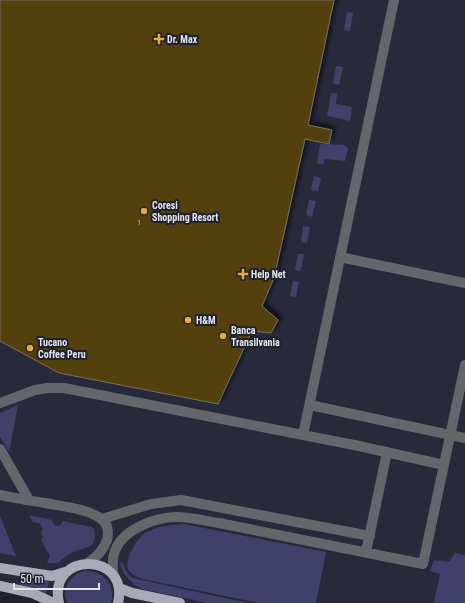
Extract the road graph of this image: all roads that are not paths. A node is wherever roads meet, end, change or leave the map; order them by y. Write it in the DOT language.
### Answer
graph roads {
  1 [pos="394,0"];
  2 [pos="340,257"];
  3 [pos="465,283"];
  4 [pos="465,365"];
  5 [pos="0,402"];
  6 [pos="310,405"];
  7 [pos="303,435"];
  8 [pos="450,435"];
  9 [pos="465,438"];
  10 [pos="0,450"];
  11 [pos="387,452"];
  12 [pos="444,465"];
  13 [pos="0,495"];
  14 [pos="29,500"];
  15 [pos="102,519"];
  16 [pos="370,536"];
  17 [pos="366,552"];
  18 [pos="88,563"];
  19 [pos="0,568"];
  20 [pos="68,571"];
  21 [pos="113,575"];
  22 [pos="0,586"];
  23 [pos="119,588"];
  24 [pos="54,603"];
  25 [pos="59,603"];
  26 [pos="118,603"];
  27 [pos="180,603"];
  1 -- 2 [label="lane"];
  2 -- 3 [label="lane"];
  2 -- 6 [label="lane"];
  4 -- 8 [label="lane"];
  5 -- 7 [label="lane"];
  6 -- 7 [label="lane"];
  6 -- 8 [label="lane"];
  7 -- 11 [label="lane"];
  8 -- 9 [label="lane"];
  8 -- 12 [label="lane"];
  10 -- 14 [label="lane"];
  11 -- 12 [label="lane"];
  11 -- 16 [label="lane"];
  12 -- 17 [label="lane"];
  13 -- 14 [label="lane"];
  14 -- 15 [label="lane"];
  15 -- 16 [label="lane"];
  15 -- 18 [label="lane"];
  16 -- 17 [label="lane"];
  17 -- 21 [label="lane"];
  18 -- 20 [label="main road"];
  18 -- 21 [label="main road"];
  19 -- 20 [label="main road"];
  20 -- 25 [label="main road"];
  21 -- 23 [label="main road"];
  22 -- 24 [label="main road"];
  23 -- 26 [label="main road"];
  23 -- 27 [label="main road"];
}
